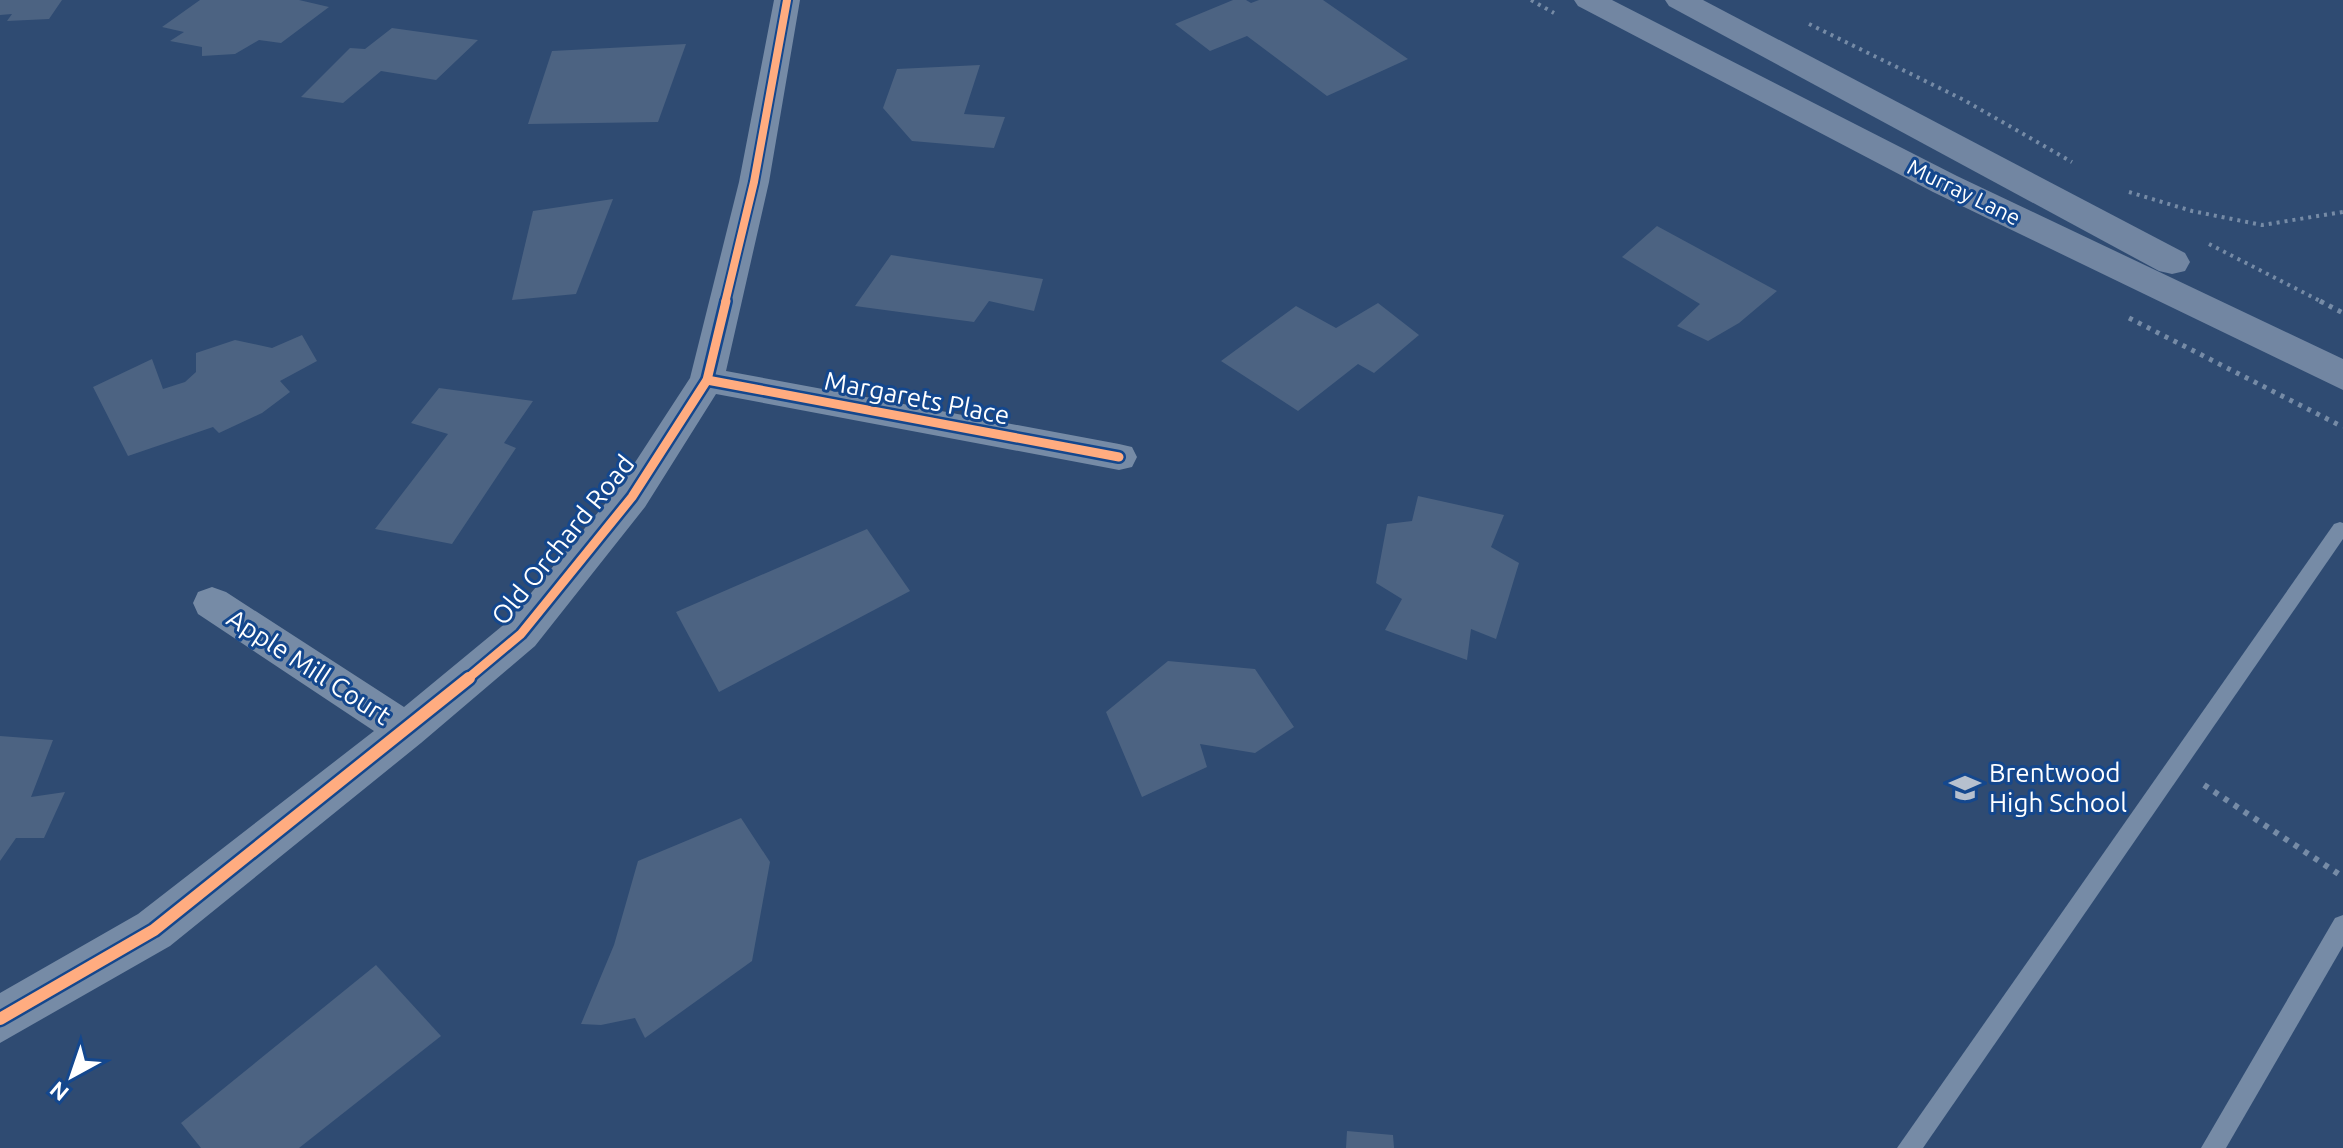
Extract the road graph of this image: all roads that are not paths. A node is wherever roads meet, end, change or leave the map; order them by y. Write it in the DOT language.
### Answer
graph roads {
  1 [pos="787,0"];
  2 [pos="1589,0"];
  3 [pos="1680,0"];
  4 [pos="2343,357"];
  5 [pos="2343,376"];
  6 [pos="707,380"];
  7 [pos="1119,457"];
  8 [pos="2343,531"];
  9 [pos="212,603"];
  10 [pos="406,730"];
  11 [pos="2343,925"];
  12 [pos="0,1019"];
  13 [pos="1909,1148"];
  14 [pos="2213,1148"];
  1 -- 6 [label="street, Old Orchard Road"];
  2 -- 5 [label="main road, Murray Lane"];
  3 -- 4 [label="main road, Murray Lane"];
  6 -- 7 [label="street, Margarets Place"];
  6 -- 10 [label="street, Old Orchard Road"];
  8 -- 13 [label="lane"];
  9 -- 10 [label="street, Apple Mill Court"];
  10 -- 12 [label="street, Old Orchard Road"];
  11 -- 14 [label="lane"];
}
